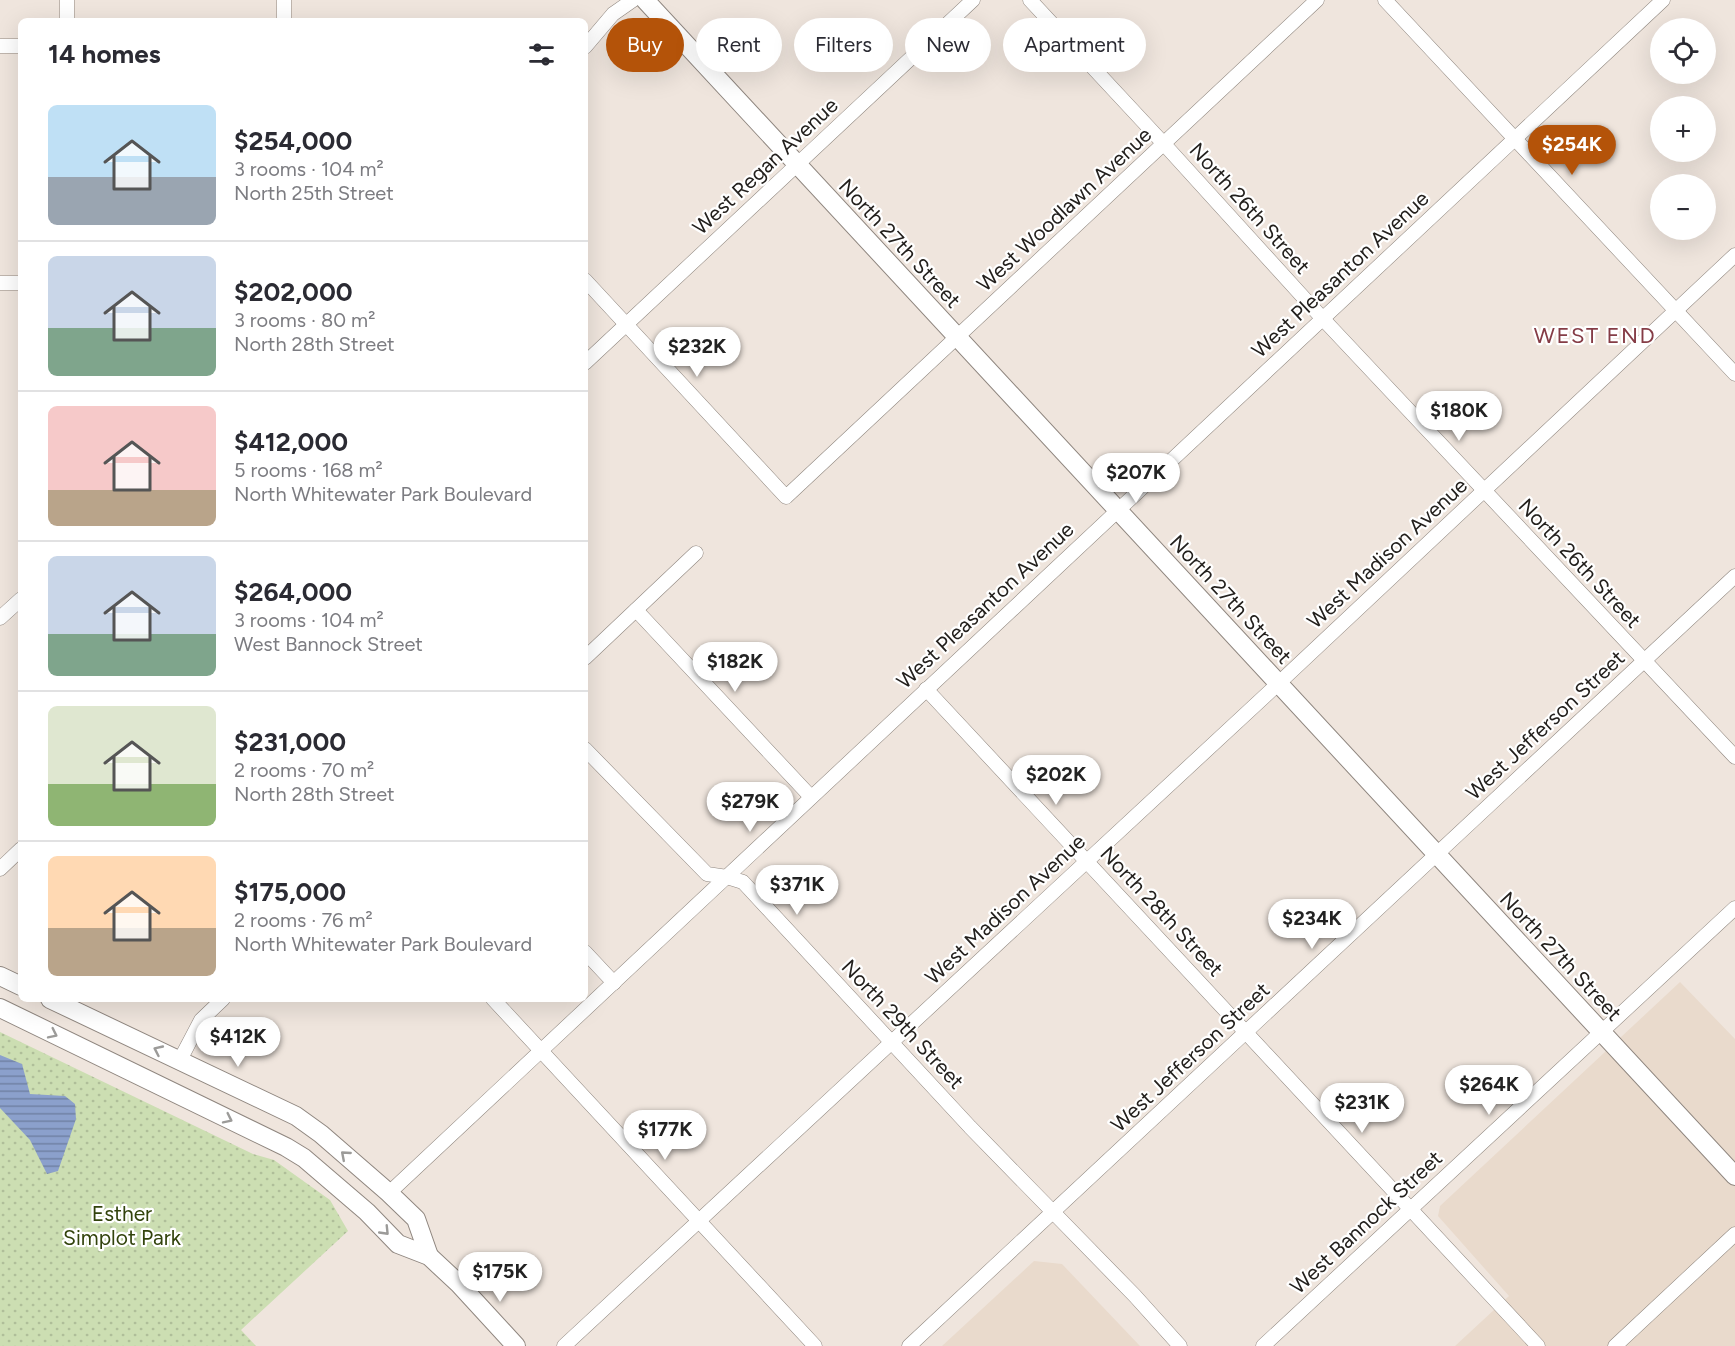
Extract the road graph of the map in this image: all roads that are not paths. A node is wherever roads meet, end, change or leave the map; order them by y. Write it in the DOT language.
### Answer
graph roads {
  1 [pos="67,0"];
  2 [pos="284,0"];
  3 [pos="633,0"];
  4 [pos="645,0"];
  5 [pos="973,0"];
  6 [pos="1030,0"];
  7 [pos="1317,0"];
  8 [pos="1386,0"];
  9 [pos="1663,0"];
  10 [pos="67,18"];
  11 [pos="284,18"];
  12 [pos="588,43"];
  13 [pos="0,46"];
  14 [pos="18,46"];
  15 [pos="1515,139"];
  16 [pos="1164,144"];
  17 [pos="797,165"];
  18 [pos="1735,255"];
  19 [pos="0,283"];
  20 [pos="18,283"];
  21 [pos="588,283"];
  22 [pos="1676,310"];
  23 [pos="1323,319"];
  24 [pos="626,325"];
  25 [pos="957,338"];
  26 [pos="588,360"];
  27 [pos="1735,374"];
  28 [pos="1483,491"];
  29 [pos="1118,510"];
  30 [pos="696,553"];
  31 [pos="1735,576"];
  32 [pos="18,602"];
  33 [pos="636,610"];
  34 [pos="0,618"];
  35 [pos="588,655"];
  36 [pos="1644,661"];
  37 [pos="1278,684"];
  38 [pos="926,689"];
  39 [pos="588,752"];
  40 [pos="1735,758"];
  41 [pos="811,797"];
  42 [pos="18,852"];
  43 [pos="1437,855"];
  44 [pos="1087,862"];
  45 [pos="0,869"];
  46 [pos="726,877"];
  47 [pos="1735,908"];
  48 [pos="588,955"];
  49 [pos="0,976"];
  50 [pos="614,983"];
  51 [pos="18,985"];
  52 [pos="56,1002"];
  53 [pos="220,1002"];
  54 [pos="496,1002"];
  55 [pos="0,1008"];
  56 [pos="1602,1032"];
  57 [pos="1246,1033"];
  58 [pos="892,1043"];
  59 [pos="541,1051"];
  60 [pos="180,1060"];
  61 [pos="1735,1176"];
  62 [pos="389,1193"];
  63 [pos="1411,1210"];
  64 [pos="1053,1212"];
  65 [pos="700,1222"];
  66 [pos="1735,1234"];
  67 [pos="429,1256"];
  68 [pos="516,1346"];
  69 [pos="564,1346"];
  70 [pos="814,1346"];
  71 [pos="909,1346"];
  72 [pos="1180,1346"];
  73 [pos="1263,1346"];
  74 [pos="1538,1346"];
  75 [pos="1615,1346"];
  1 -- 10 [label="street"];
  2 -- 11 [label="street"];
  3 -- 12 [label="street"];
  4 -- 17 [label="street, North 27th Street"];
  5 -- 17 [label="street, West Regan Avenue"];
  6 -- 16 [label="street, North 26th Street"];
  7 -- 16 [label="street, West Woodlawn Avenue"];
  8 -- 15 [label="street"];
  9 -- 15 [label="street, West Pleasanton Avenue"];
  13 -- 14 [label="street"];
  15 -- 22 [label="street"];
  15 -- 23 [label="street, West Pleasanton Avenue"];
  16 -- 23 [label="street, North 26th Street"];
  16 -- 25 [label="street, West Woodlawn Avenue"];
  17 -- 24 [label="street, West Regan Avenue"];
  17 -- 25 [label="street, North 27th Street"];
  18 -- 22 [label="street, West Madison Avenue"];
  19 -- 20 [label="street"];
  21 -- 24 [label="street"];
  22 -- 27 [label="street"];
  22 -- 28 [label="street, West Madison Avenue"];
  23 -- 28 [label="street, North 26th Street"];
  23 -- 29 [label="street, West Pleasanton Avenue"];
  24 -- 25 [label="street, West Woodlawn Avenue"];
  24 -- 26 [label="street, West Regan Avenue"];
  25 -- 29 [label="street, North 27th Street"];
  28 -- 36 [label="street, North 26th Street"];
  28 -- 37 [label="street, West Madison Avenue"];
  29 -- 37 [label="street, North 27th Street"];
  29 -- 38 [label="street, West Pleasanton Avenue"];
  30 -- 33 [label="street"];
  31 -- 36 [label="street, West Jefferson Street"];
  32 -- 34 [label="street"];
  33 -- 35 [label="street"];
  33 -- 41 [label="street"];
  36 -- 40 [label="street, North 26th Street"];
  36 -- 43 [label="street, West Jefferson Street"];
  37 -- 43 [label="street, North 27th Street"];
  37 -- 44 [label="street, West Madison Avenue"];
  38 -- 41 [label="street, West Pleasanton Avenue"];
  38 -- 44 [label="street, North 28th Street"];
  39 -- 46 [label="street, North 29th Street"];
  41 -- 46 [label="street, West Pleasanton Avenue"];
  42 -- 45 [label="street"];
  43 -- 56 [label="street, North 27th Street"];
  43 -- 57 [label="street, West Jefferson Street"];
  44 -- 57 [label="street, North 28th Street"];
  44 -- 58 [label="street, West Madison Avenue"];
  46 -- 50 [label="street, West Pleasanton Avenue"];
  46 -- 58 [label="street, North 29th Street"];
  47 -- 56 [label="street, West Bannock Street"];
  48 -- 50 [label="street"];
  49 -- 51 [label="street"];
  50 -- 59 [label="street, West Pleasanton Avenue"];
  60 -- 52 [label="street, one-way"];
  53 -- 60 [label="street"];
  54 -- 59 [label="street"];
  55 -- 67 [label="street, one-way"];
  56 -- 61 [label="street, North 27th Street"];
  56 -- 63 [label="street, West Bannock Street"];
  57 -- 63 [label="street, North 28th Street"];
  57 -- 64 [label="street, West Jefferson Street"];
  58 -- 64 [label="street, North 29th Street"];
  58 -- 65 [label="street, West Madison Avenue"];
  59 -- 62 [label="street, West Pleasanton Avenue"];
  59 -- 65 [label="street"];
  62 -- 60 [label="street, one-way"];
  62 -- 67 [label="street"];
  63 -- 73 [label="street, West Bannock Street"];
  63 -- 74 [label="street, North 28th Street"];
  64 -- 71 [label="street, West Jefferson Street"];
  64 -- 72 [label="street, North 29th Street"];
  65 -- 69 [label="street, West Madison Avenue"];
  65 -- 70 [label="street"];
  66 -- 75 [label="street"];
  67 -- 68 [label="street"];
}
